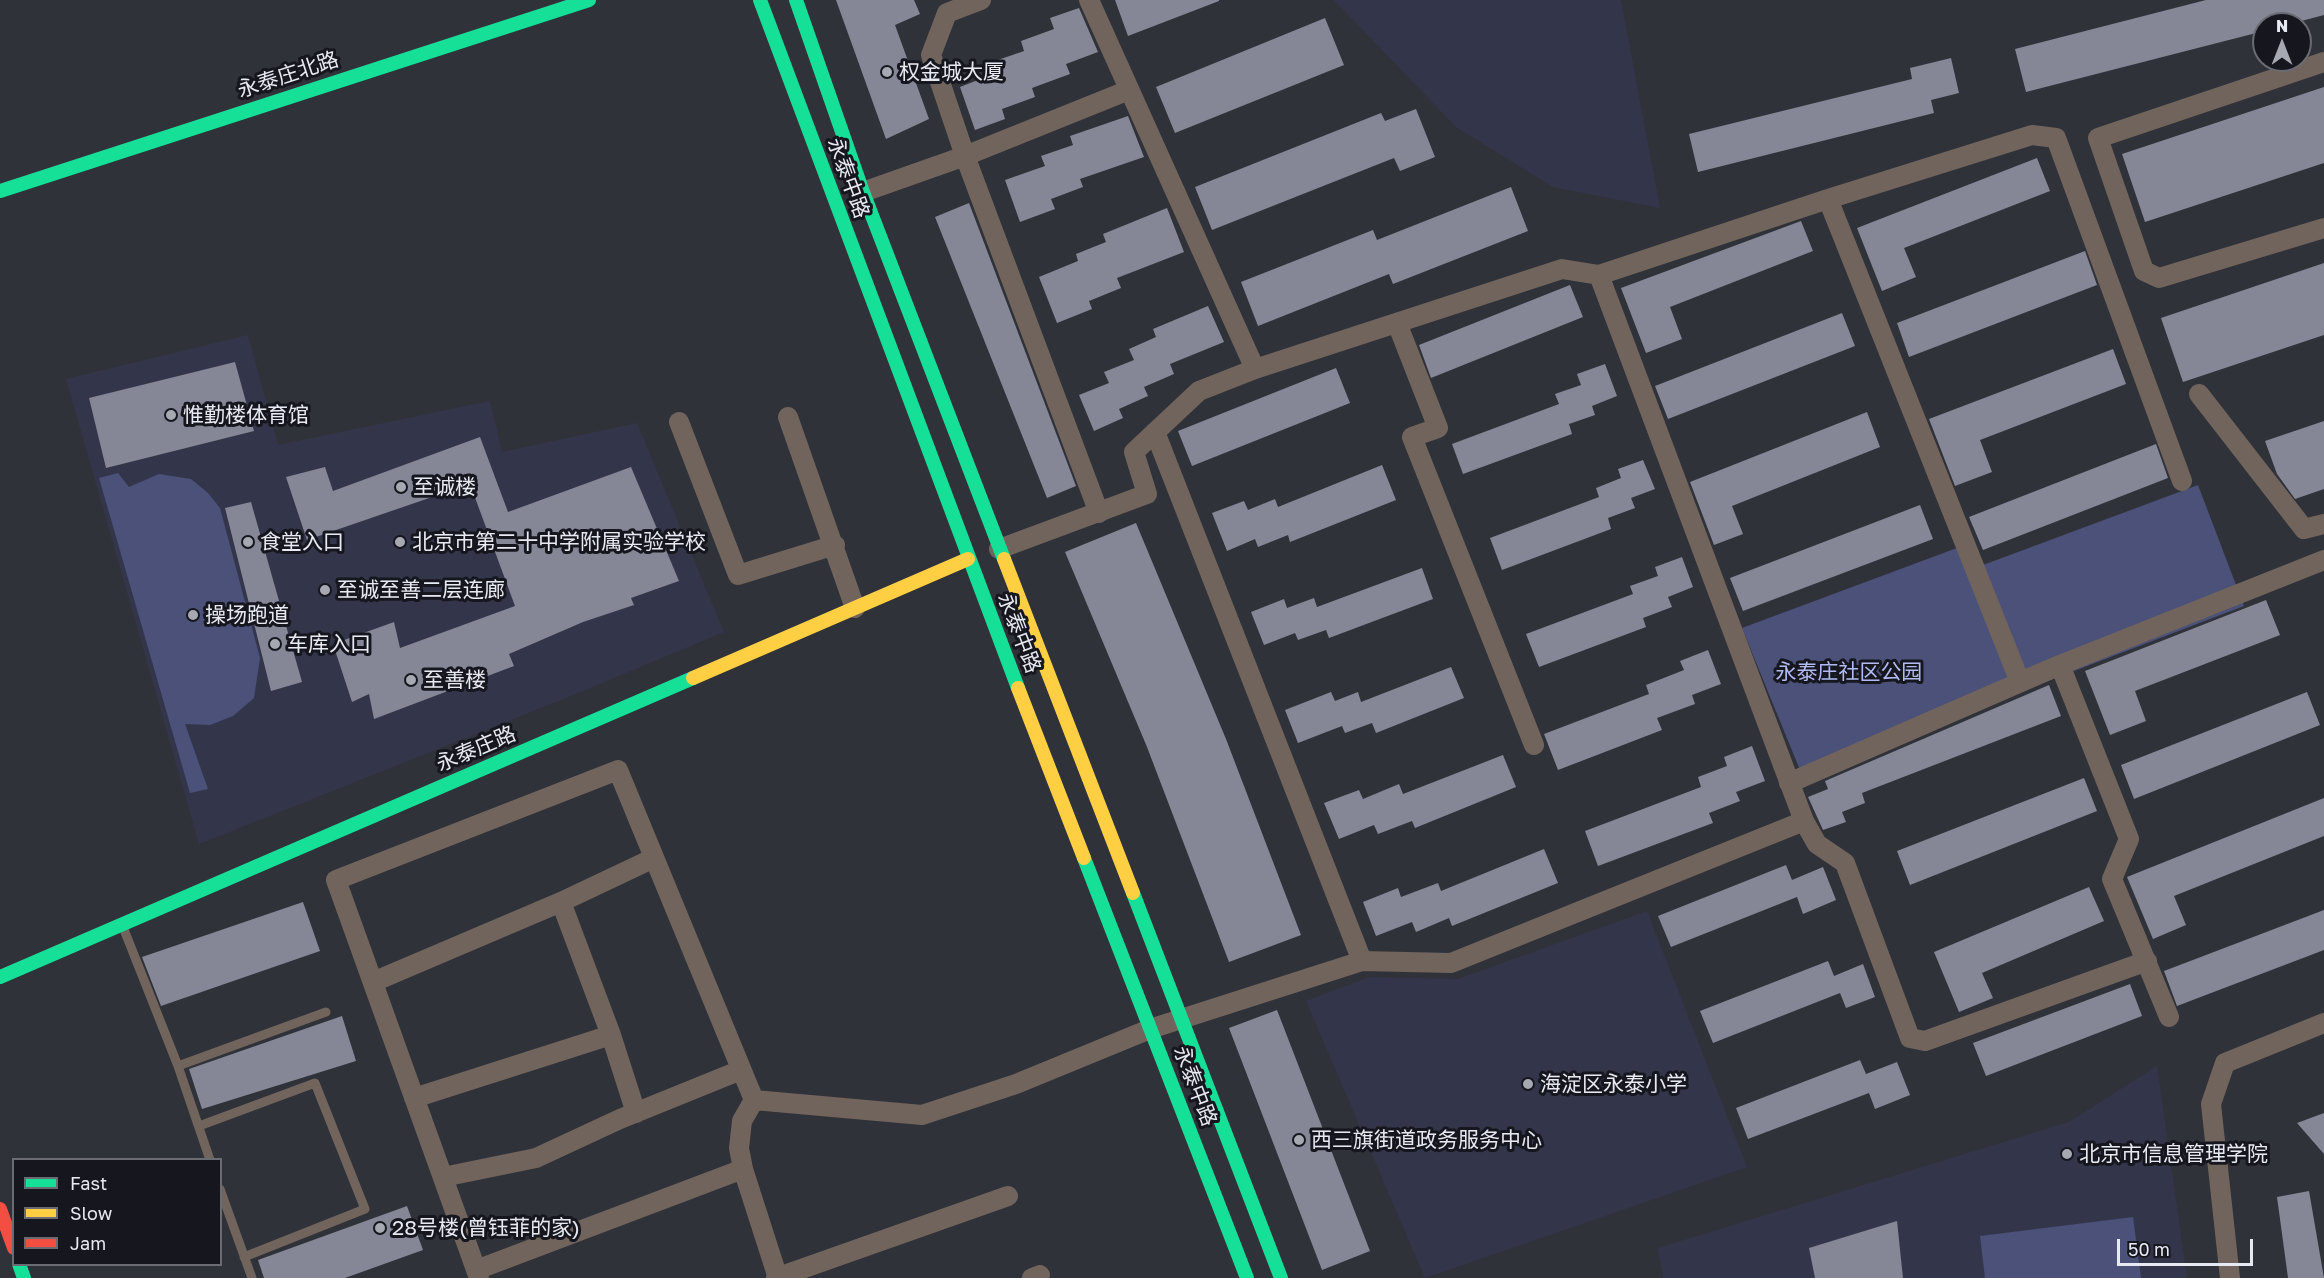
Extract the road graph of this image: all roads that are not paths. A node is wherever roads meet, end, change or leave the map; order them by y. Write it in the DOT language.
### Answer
graph roads {
  1 [pos="589,0"];
  2 [pos="760,0"];
  3 [pos="796,0"];
  4 [pos="981,0"];
  5 [pos="1089,0"];
  6 [pos="2324,62"];
  7 [pos="1129,90"];
  8 [pos="965,156"];
  9 [pos="0,191"];
  10 [pos="863,192"];
  11 [pos="1828,199"];
  12 [pos="2324,228"];
  13 [pos="1599,275"];
  14 [pos="1397,323"];
  15 [pos="1255,369"];
  16 [pos="2199,394"];
  17 [pos="788,417"];
  18 [pos="679,422"];
  19 [pos="1155,432"];
  20 [pos="2182,481"];
  21 [pos="1099,513"];
  22 [pos="2324,524"];
  23 [pos="835,545"];
  24 [pos="999,549"];
  25 [pos="968,559"];
  26 [pos="2324,560"];
  27 [pos="855,608"];
  28 [pos="2060,665"];
  29 [pos="1534,745"];
  30 [pos="1789,783"];
  31 [pos="1804,821"];
  32 [pos="654,858"];
  33 [pos="561,902"];
  34 [pos="122,924"];
  35 [pos="1362,961"];
  36 [pos="2147,961"];
  37 [pos="0,977"];
  38 [pos="373,982"];
  39 [pos="326,1012"];
  40 [pos="2169,1017"];
  41 [pos="1182,1021"];
  42 [pos="2324,1023"];
  43 [pos="1150,1029"];
  44 [pos="611,1035"];
  45 [pos="178,1066"];
  46 [pos="741,1070"];
  47 [pos="414,1098"];
  48 [pos="754,1100"];
  49 [pos="636,1113"];
  50 [pos="199,1126"];
  51 [pos="209,1158"];
  52 [pos="742,1169"];
  53 [pos="443,1177"];
  54 [pos="222,1195"];
  55 [pos="1008,1196"];
  56 [pos="0,1209"];
  57 [pos="12,1242"];
  58 [pos="244,1257"];
  59 [pos="477,1274"];
  60 [pos="252,1278"];
  61 [pos="777,1278"];
  62 [pos="1247,1278"];
  63 [pos="1281,1278"];
  64 [pos="2230,1278"];
  1 -- 9 [label="main road, 永泰庄北路"];
  2 -- 25 [label="main road, 永泰中路"];
  3 -- 10 [label="main road, 永泰中路"];
  4 -- 8 [label="street"];
  5 -- 7 [label="street"];
  6 -- 12 [label="street"];
  7 -- 8 [label="street"];
  7 -- 15 [label="street"];
  8 -- 10 [label="street"];
  8 -- 21 [label="street"];
  10 -- 24 [label="main road, 永泰中路"];
  11 -- 13 [label="street"];
  11 -- 20 [label="street"];
  11 -- 28 [label="street"];
  13 -- 14 [label="street"];
  13 -- 30 [label="street"];
  14 -- 15 [label="street"];
  14 -- 29 [label="street"];
  15 -- 19 [label="street"];
  16 -- 22 [label="street"];
  17 -- 23 [label="street"];
  18 -- 23 [label="street"];
  19 -- 21 [label="street"];
  19 -- 35 [label="street"];
  21 -- 24 [label="street"];
  23 -- 27 [label="street"];
  24 -- 41 [label="main road, 永泰中路"];
  25 -- 27 [label="main road, 永泰庄路"];
  25 -- 43 [label="main road, 永泰中路"];
  26 -- 28 [label="street"];
  27 -- 34 [label="main road, 永泰庄路"];
  28 -- 30 [label="street"];
  28 -- 36 [label="street"];
  30 -- 31 [label="street"];
  31 -- 35 [label="street"];
  31 -- 36 [label="street"];
  32 -- 33 [label="street"];
  32 -- 38 [label="street"];
  32 -- 46 [label="street"];
  33 -- 38 [label="street"];
  33 -- 44 [label="street"];
  34 -- 37 [label="main road, 永泰庄路"];
  34 -- 45 [label="lane"];
  35 -- 41 [label="street"];
  36 -- 40 [label="street"];
  38 -- 47 [label="street"];
  39 -- 45 [label="lane"];
  41 -- 43 [label="street"];
  41 -- 63 [label="main road, 永泰中路"];
  42 -- 64 [label="street"];
  43 -- 48 [label="street"];
  43 -- 62 [label="main road, 永泰中路"];
  44 -- 47 [label="street"];
  44 -- 49 [label="street"];
  45 -- 50 [label="lane"];
  46 -- 48 [label="street"];
  46 -- 49 [label="street"];
  47 -- 53 [label="street"];
  48 -- 52 [label="street"];
  49 -- 53 [label="street"];
  50 -- 51 [label="lane"];
  50 -- 58 [label="lane"];
  52 -- 59 [label="street"];
  52 -- 61 [label="street"];
  53 -- 59 [label="street"];
  54 -- 58 [label="lane"];
  55 -- 61 [label="street"];
  56 -- 57 [label="main road"];
  58 -- 60 [label="lane"];
}
